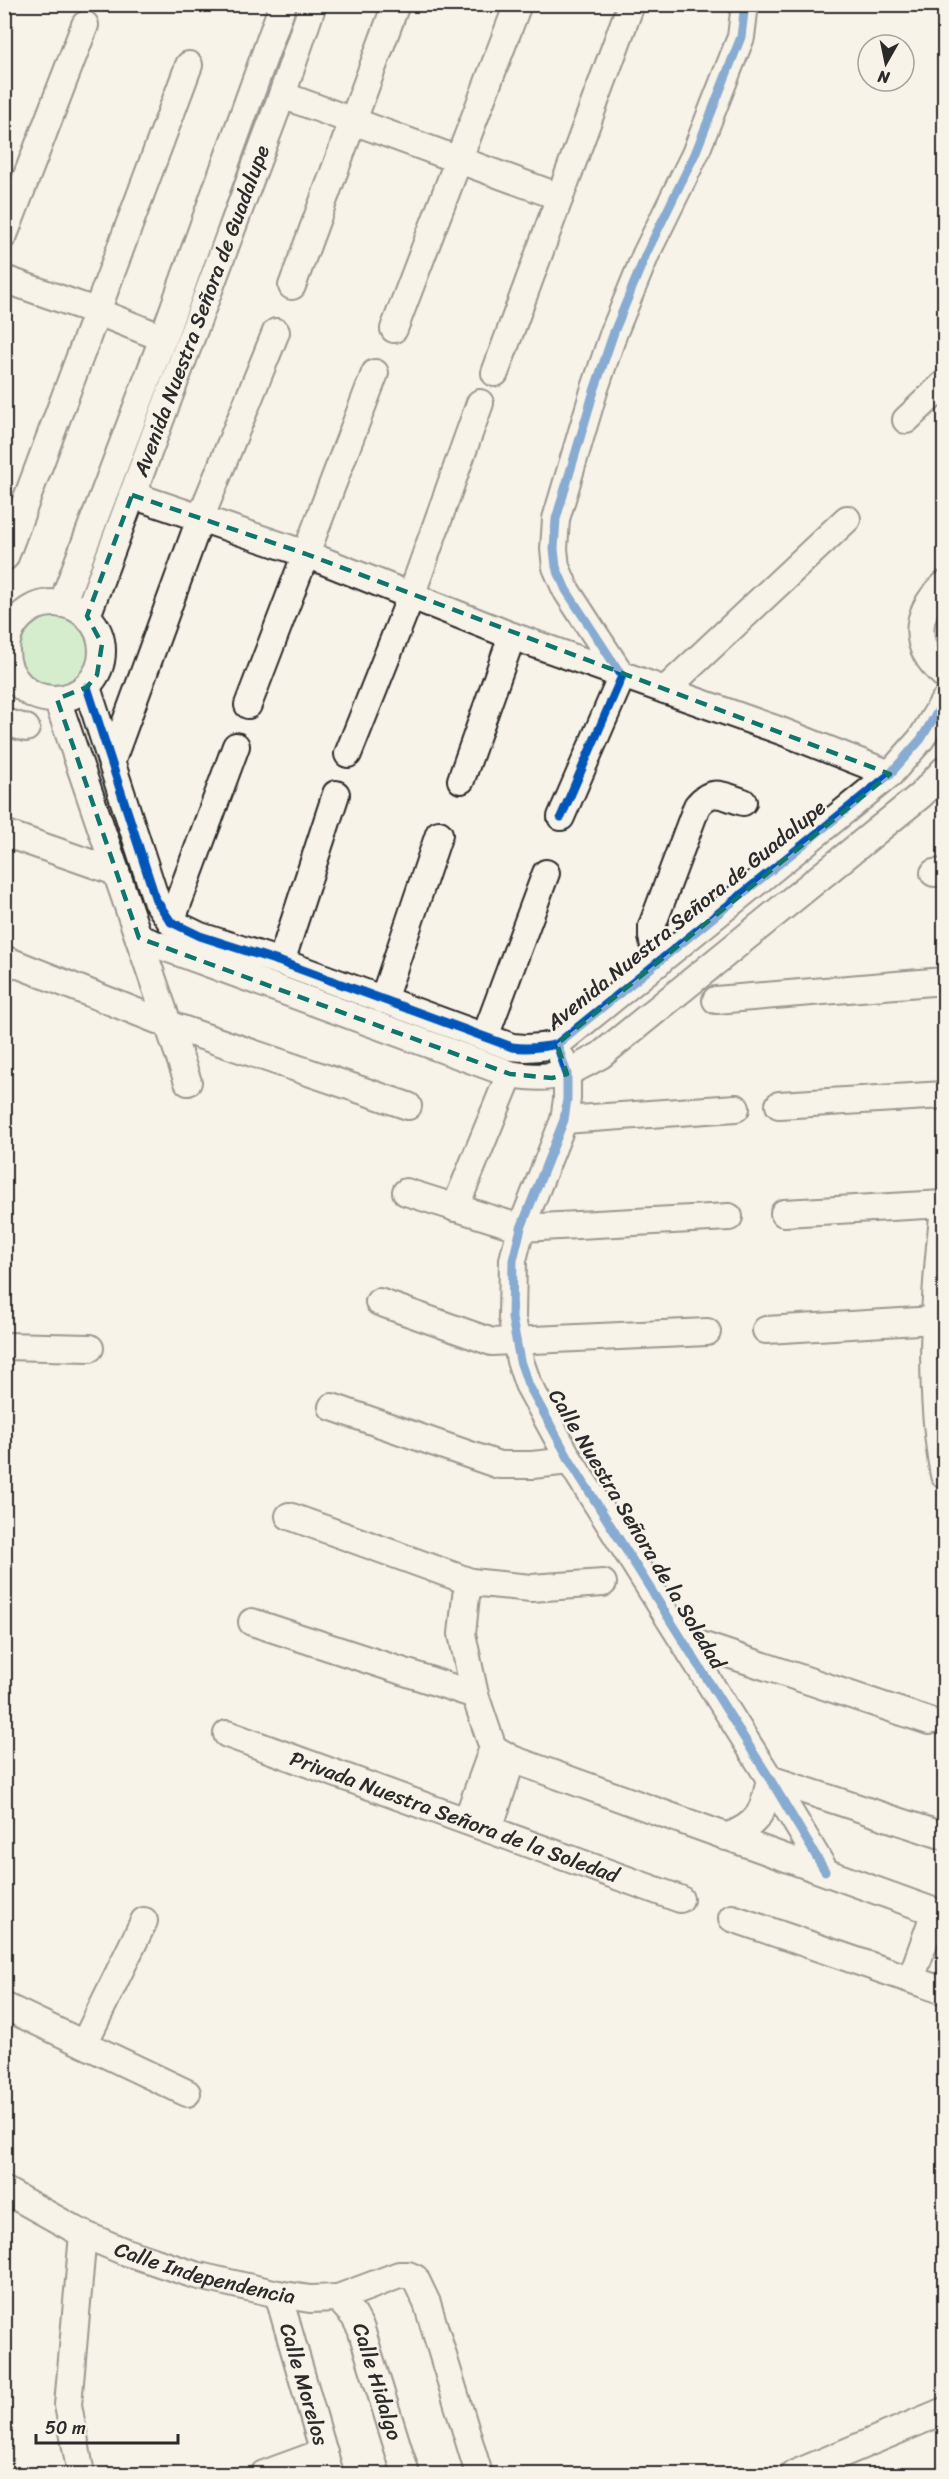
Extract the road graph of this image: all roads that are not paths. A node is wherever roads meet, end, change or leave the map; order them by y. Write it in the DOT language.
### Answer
graph roads {
  1 [pos="283,4"];
  2 [pos="314,4"];
  3 [pos="396,4"];
  4 [pos="518,4"];
  5 [pos="631,4"];
  6 [pos="745,4"];
  7 [pos="85,25"];
  8 [pos="189,65"];
  9 [pos="282,95"];
  10 [pos="352,121"];
  11 [pos="458,159"];
  12 [pos="560,197"];
  13 [pos="4,235"];
  14 [pos="4,279"];
  15 [pos="291,286"];
  16 [pos="98,312"];
  17 [pos="394,329"];
  18 [pos="276,332"];
  19 [pos="163,338"];
  20 [pos="375,373"];
  21 [pos="495,373"];
  22 [pos="945,384"];
  23 [pos="480,404"];
  24 [pos="906,420"];
  25 [pos="132,495"];
  26 [pos="200,519"];
  27 [pos="847,519"];
  28 [pos="306,554"];
  29 [pos="5,557"];
  30 [pos="945,585"];
  31 [pos="411,596"];
  32 [pos="62,604"];
  33 [pos="87,616"];
  34 [pos="10,621"];
  35 [pos="512,636"];
  36 [pos="5,651"];
  37 [pos="945,675"];
  38 [pos="622,676"];
  39 [pos="87,687"];
  40 [pos="665,690"];
  41 [pos="57,699"];
  42 [pos="945,701"];
  43 [pos="248,705"];
  44 [pos="236,746"];
  45 [pos="348,754"];
  46 [pos="112,760"];
  47 [pos="944,771"];
  48 [pos="890,774"];
  49 [pos="461,780"];
  50 [pos="336,794"];
  51 [pos="743,802"];
  52 [pos="561,817"];
  53 [pos="4,833"];
  54 [pos="439,834"];
  55 [pos="116,872"];
  56 [pos="546,873"];
  57 [pos="171,922"];
  58 [pos="139,938"];
  59 [pos="4,959"];
  60 [pos="281,962"];
  61 [pos="658,963"];
  62 [pos="945,981"];
  63 [pos="383,1000"];
  64 [pos="716,1000"];
  65 [pos="167,1024"];
  66 [pos="485,1037"];
  67 [pos="557,1044"];
  68 [pos="510,1074"];
  69 [pos="567,1074"];
  70 [pos="188,1082"];
  71 [pos="945,1095"];
  72 [pos="779,1105"];
  73 [pos="408,1106"];
  74 [pos="736,1108"];
  75 [pos="564,1120"];
  76 [pos="406,1192"];
  77 [pos="945,1206"];
  78 [pos="455,1208"];
  79 [pos="784,1213"];
  80 [pos="729,1217"];
  81 [pos="521,1228"];
  82 [pos="379,1302"];
  83 [pos="935,1320"];
  84 [pos="766,1330"];
  85 [pos="706,1332"];
  86 [pos="516,1342"];
  87 [pos="4,1346"];
  88 [pos="90,1348"];
  89 [pos="332,1407"];
  90 [pos="570,1461"];
  91 [pos="945,1475"];
  92 [pos="289,1516"];
  93 [pos="471,1582"];
  94 [pos="603,1583"];
  95 [pos="252,1622"];
  96 [pos="683,1639"];
  97 [pos="475,1695"];
  98 [pos="929,1721"];
  99 [pos="227,1734"];
  100 [pos="502,1754"];
  101 [pos="770,1779"];
  102 [pos="478,1824"];
  103 [pos="945,1836"];
  104 [pos="726,1837"];
  105 [pos="825,1871"];
  106 [pos="680,1899"];
  107 [pos="940,1913"];
  108 [pos="732,1918"];
  109 [pos="144,1921"];
  110 [pos="911,1979"];
  111 [pos="945,1990"];
  112 [pos="4,2007"];
  113 [pos="84,2044"];
  114 [pos="187,2092"];
  115 [pos="4,2190"];
  116 [pos="83,2234"];
  117 [pos="278,2294"];
  118 [pos="338,2298"];
  119 [pos="945,2411"];
  120 [pos="327,2463"];
  121 [pos="81,2475"];
  122 [pos="264,2475"];
  123 [pos="406,2475"];
  124 [pos="479,2475"];
  125 [pos="794,2475"];
  1 -- 19 [label="street, Avenida Nuestra Señora de Guadalupe"];
  2 -- 9 [label="street, Avenida Nuestra Señora de Guadalupe"];
  3 -- 10 [label="street"];
  4 -- 11 [label="street"];
  5 -- 12 [label="street"];
  6 -- 38 [label="street"];
  7 -- 13 [label="street"];
  8 -- 16 [label="street"];
  9 -- 10 [label="street"];
  9 -- 25 [label="street, Avenida Nuestra Señora de Guadalupe"];
  10 -- 11 [label="street"];
  10 -- 15 [label="street"];
  11 -- 12 [label="street"];
  11 -- 17 [label="street"];
  12 -- 21 [label="street"];
  14 -- 16 [label="street"];
  16 -- 19 [label="street"];
  16 -- 29 [label="street"];
  18 -- 26 [label="street"];
  19 -- 32 [label="street, Avenida Nuestra Señora de Guadalupe"];
  20 -- 28 [label="street"];
  22 -- 24 [label="street"];
  23 -- 31 [label="street"];
  25 -- 26 [label="street"];
  25 -- 33 [label="street, Avenida Nuestra Señora de Guadalupe"];
  26 -- 28 [label="street"];
  26 -- 46 [label="street"];
  27 -- 40 [label="street"];
  28 -- 31 [label="street"];
  28 -- 43 [label="street"];
  30 -- 37 [label="street"];
  31 -- 35 [label="street"];
  31 -- 45 [label="street"];
  32 -- 33 [label="street"];
  32 -- 34 [label="street"];
  33 -- 39 [label="street"];
  34 -- 36 [label="street"];
  35 -- 38 [label="street"];
  35 -- 49 [label="street"];
  36 -- 41 [label="street"];
  38 -- 40 [label="street"];
  38 -- 52 [label="street"];
  39 -- 41 [label="street"];
  39 -- 46 [label="street"];
  40 -- 48 [label="street"];
  41 -- 55 [label="street"];
  42 -- 48 [label="street, Avenida Nuestra Señora de Guadalupe"];
  44 -- 57 [label="street"];
  46 -- 57 [label="street"];
  47 -- 69 [label="street"];
  48 -- 61 [label="street, Avenida Nuestra Señora de Guadalupe"];
  50 -- 60 [label="street"];
  51 -- 61 [label="street"];
  53 -- 55 [label="street"];
  54 -- 63 [label="street"];
  55 -- 58 [label="street"];
  56 -- 66 [label="street"];
  57 -- 60 [label="street, Avenida Nuestra Señora de Guadalupe"];
  58 -- 65 [label="street"];
  58 -- 68 [label="street"];
  59 -- 65 [label="street"];
  60 -- 63 [label="street, Avenida Nuestra Señora de Guadalupe"];
  61 -- 67 [label="street, Avenida Nuestra Señora de Guadalupe"];
  62 -- 64 [label="street"];
  63 -- 66 [label="street, Avenida Nuestra Señora de Guadalupe"];
  65 -- 70 [label="street"];
  65 -- 73 [label="street"];
  66 -- 67 [label="street, Avenida Nuestra Señora de Guadalupe"];
  67 -- 69 [label="street, Calle Nuestra Señora de la Soledad"];
  68 -- 69 [label="street"];
  68 -- 78 [label="street"];
  69 -- 75 [label="street, Calle Nuestra Señora de la Soledad"];
  71 -- 72 [label="street"];
  74 -- 75 [label="street"];
  75 -- 81 [label="street, Calle Nuestra Señora de la Soledad"];
  76 -- 78 [label="street"];
  77 -- 79 [label="street"];
  77 -- 83 [label="street"];
  78 -- 81 [label="street"];
  80 -- 81 [label="street"];
  81 -- 86 [label="street, Calle Nuestra Señora de la Soledad"];
  82 -- 86 [label="street"];
  83 -- 84 [label="street"];
  83 -- 91 [label="street"];
  85 -- 86 [label="street"];
  86 -- 90 [label="street, Calle Nuestra Señora de la Soledad"];
  87 -- 88 [label="street"];
  89 -- 90 [label="street"];
  90 -- 96 [label="street, Calle Nuestra Señora de la Soledad"];
  92 -- 93 [label="street"];
  93 -- 94 [label="street"];
  93 -- 97 [label="street"];
  95 -- 97 [label="street"];
  96 -- 98 [label="street"];
  96 -- 101 [label="street, Calle Nuestra Señora de la Soledad"];
  97 -- 100 [label="street"];
  99 -- 102 [label="street, Privada Nuestra Señora de la Soledad"];
  100 -- 102 [label="street"];
  100 -- 104 [label="street"];
  101 -- 103 [label="street"];
  101 -- 104 [label="street"];
  101 -- 105 [label="street, Calle Nuestra Señora de la Soledad"];
  102 -- 106 [label="street, Privada Nuestra Señora de la Soledad"];
  104 -- 105 [label="street"];
  105 -- 107 [label="street"];
  107 -- 110 [label="street"];
  108 -- 110 [label="street"];
  109 -- 113 [label="street"];
  110 -- 111 [label="street"];
  112 -- 113 [label="street"];
  113 -- 114 [label="street"];
  115 -- 116 [label="street, Calle Independencia"];
  116 -- 117 [label="street, Calle Independencia"];
  116 -- 121 [label="street"];
  117 -- 118 [label="street, Calle Independencia"];
  117 -- 120 [label="street, Calle Morelos"];
  118 -- 123 [label="street, Calle Hidalgo"];
  118 -- 124 [label="street, Calle Independencia"];
  119 -- 125 [label="street"];
  120 -- 122 [label="street"];
}
